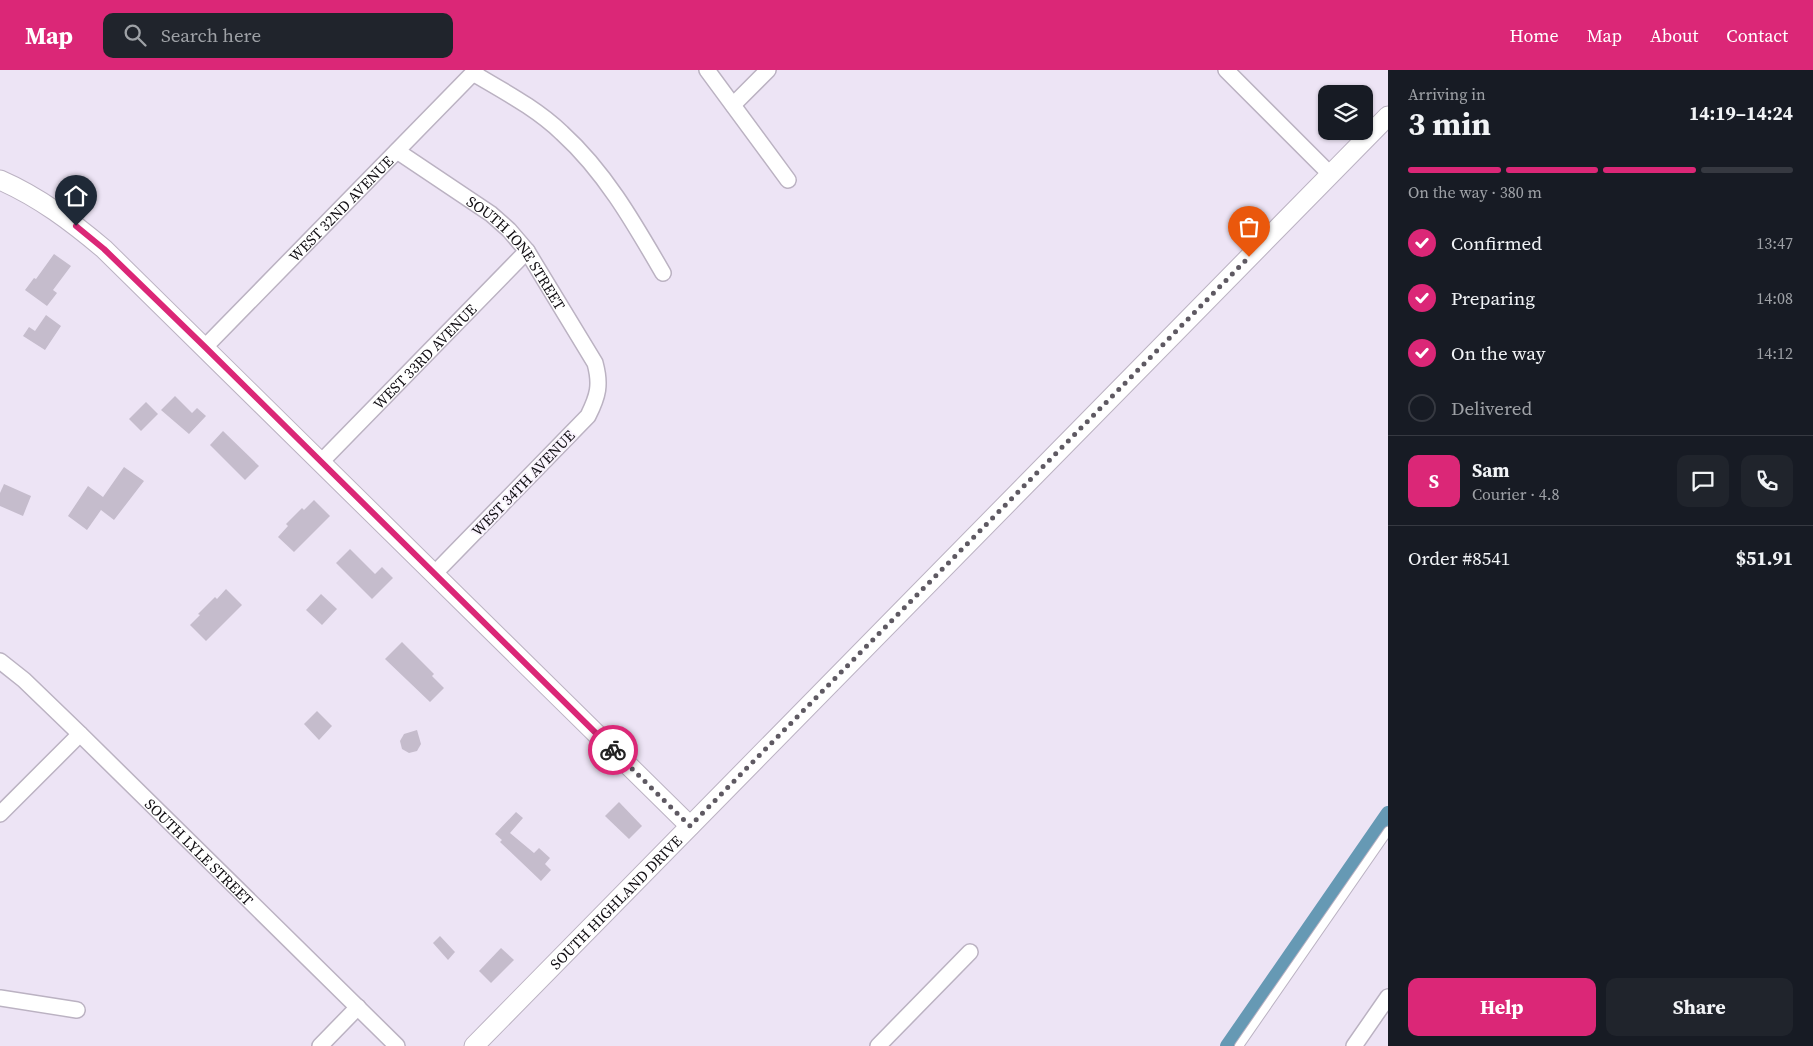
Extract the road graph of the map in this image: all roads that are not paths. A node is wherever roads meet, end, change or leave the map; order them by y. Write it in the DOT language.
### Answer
graph roads {
  1 [pos="706,70"];
  2 [pos="768,70"];
  3 [pos="1226,70"];
  4 [pos="474,71"];
  5 [pos="733,105"];
  6 [pos="1388,116"];
  7 [pos="397,151"];
  8 [pos="1330,174"];
  9 [pos="0,180"];
  10 [pos="788,180"];
  11 [pos="527,251"];
  12 [pos="663,273"];
  13 [pos="205,347"];
  14 [pos="599,384"];
  15 [pos="321,462"];
  16 [pos="434,574"];
  17 [pos="0,661"];
  18 [pos="80,734"];
  19 [pos="0,814"];
  20 [pos="690,826"];
  21 [pos="1388,831"];
  22 [pos="970,952"];
  23 [pos="1388,997"];
  24 [pos="0,998"];
  25 [pos="358,1008"];
  26 [pos="76,1010"];
  27 [pos="320,1046"];
  28 [pos="397,1046"];
  29 [pos="474,1046"];
  30 [pos="878,1046"];
  31 [pos="1239,1046"];
  32 [pos="1354,1046"];
  1 -- 5 [label="street"];
  2 -- 5 [label="street"];
  3 -- 8 [label="street"];
  4 -- 7 [label="street, WEST 32ND AVENUE"];
  4 -- 12 [label="street"];
  5 -- 10 [label="street"];
  6 -- 8 [label="street, SOUTH HIGHLAND DRIVE"];
  7 -- 11 [label="street, SOUTH IONE STREET"];
  7 -- 13 [label="street, WEST 32ND AVENUE"];
  8 -- 20 [label="street, SOUTH HIGHLAND DRIVE"];
  9 -- 13 [label="street"];
  11 -- 14 [label="street, SOUTH IONE STREET"];
  11 -- 15 [label="street, WEST 33RD AVENUE"];
  13 -- 15 [label="street"];
  14 -- 16 [label="street, WEST 34TH AVENUE"];
  15 -- 16 [label="street"];
  16 -- 20 [label="street"];
  17 -- 18 [label="street, SOUTH LYLE STREET"];
  18 -- 19 [label="street"];
  18 -- 25 [label="street, SOUTH LYLE STREET"];
  20 -- 29 [label="street, SOUTH HIGHLAND DRIVE"];
  21 -- 31 [label="lane"];
  22 -- 30 [label="street"];
  23 -- 32 [label="street"];
  24 -- 26 [label="street"];
  25 -- 27 [label="street"];
  25 -- 28 [label="street, SOUTH LYLE STREET"];
}
